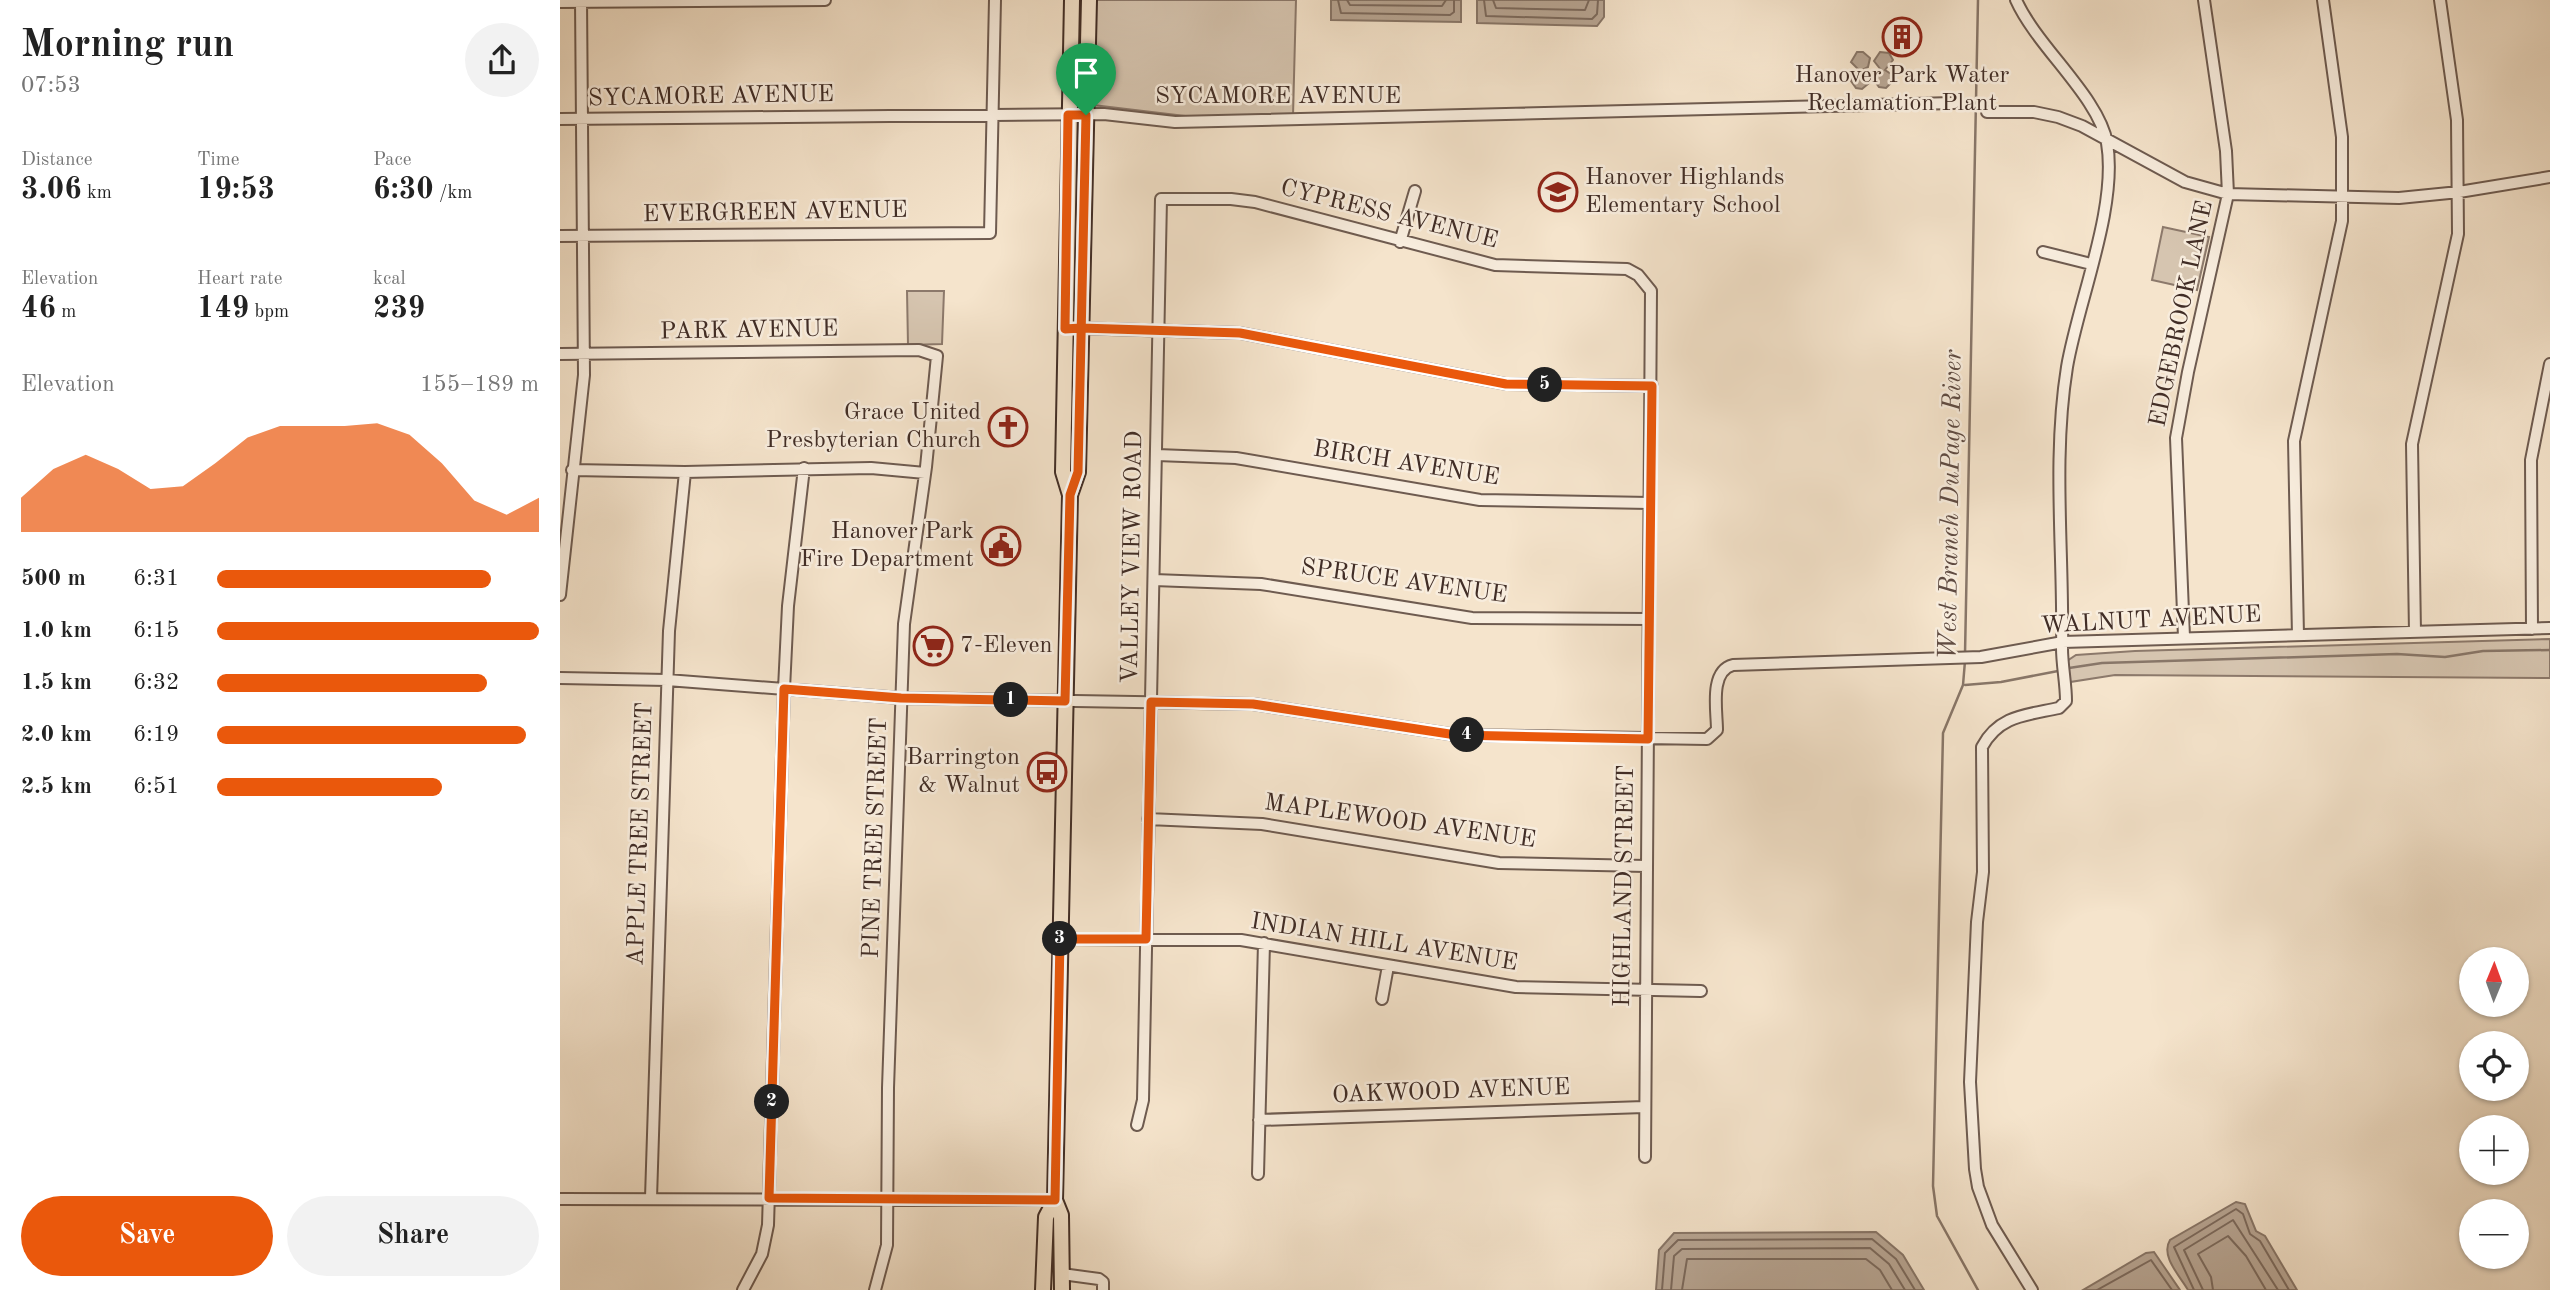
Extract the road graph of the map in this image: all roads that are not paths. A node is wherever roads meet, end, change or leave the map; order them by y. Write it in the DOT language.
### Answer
graph roads {
  1 [pos="825,0"];
  2 [pos="995,0"];
  3 [pos="1072,0"];
  4 [pos="1088,0"];
  5 [pos="2016,0"];
  6 [pos="2204,0"];
  7 [pos="2323,0"];
  8 [pos="2440,0"];
  9 [pos="581,1"];
  10 [pos="560,2"];
  11 [pos="1954,103"];
  12 [pos="1987,112"];
  13 [pos="994,115"];
  14 [pos="1068,115"];
  15 [pos="1086,115"];
  16 [pos="560,119"];
  17 [pos="582,119"];
  18 [pos="2107,141"];
  19 [pos="2550,177"];
  20 [pos="1415,191"];
  21 [pos="2459,192"];
  22 [pos="2228,194"];
  23 [pos="2343,197"];
  24 [pos="1161,199"];
  25 [pos="560,236"];
  26 [pos="583,236"];
  27 [pos="1400,242"];
  28 [pos="2043,252"];
  29 [pos="2091,264"];
  30 [pos="1645,281"];
  31 [pos="1081,328"];
  32 [pos="1065,329"];
  33 [pos="1159,330"];
  34 [pos="560,354"];
  35 [pos="584,354"];
  36 [pos="937,356"];
  37 [pos="2550,364"];
  38 [pos="1652,386"];
  39 [pos="1157,455"];
  40 [pos="804,468"];
  41 [pos="572,470"];
  42 [pos="685,472"];
  43 [pos="925,473"];
  44 [pos="1070,495"];
  45 [pos="1650,503"];
  46 [pos="1154,580"];
  47 [pos="560,595"];
  48 [pos="1648,619"];
  49 [pos="2550,628"];
  50 [pos="2532,629"];
  51 [pos="2415,632"];
  52 [pos="2298,635"];
  53 [pos="2184,638"];
  54 [pos="2063,642"];
  55 [pos="560,678"];
  56 [pos="667,680"];
  57 [pos="784,689"];
  58 [pos="901,698"];
  59 [pos="1065,701"];
  60 [pos="1151,702"];
  61 [pos="1648,739"];
  62 [pos="1148,819"];
  63 [pos="1646,866"];
  64 [pos="1060,939"];
  65 [pos="1146,939"];
  66 [pos="1264,943"];
  67 [pos="1388,966"];
  68 [pos="1645,989"];
  69 [pos="1702,991"];
  70 [pos="1382,999"];
  71 [pos="1644,1107"];
  72 [pos="1259,1120"];
  73 [pos="1137,1125"];
  74 [pos="1645,1157"];
  75 [pos="1258,1174"];
  76 [pos="886,1197"];
  77 [pos="651,1198"];
  78 [pos="769,1198"];
  79 [pos="560,1199"];
  80 [pos="1055,1200"];
  81 [pos="1062,1274"];
  82 [pos="743,1290"];
  83 [pos="875,1290"];
  84 [pos="1043,1290"];
  85 [pos="1062,1290"];
  86 [pos="1103,1290"];
  87 [pos="2032,1290"];
  1 -- 9 [label="street"];
  2 -- 13 [label="street"];
  3 -- 14 [label="main road"];
  4 -- 15 [label="main road"];
  5 -- 18 [label="street"];
  6 -- 22 [label="street, EDGEBROOK LANE"];
  7 -- 23 [label="street"];
  8 -- 21 [label="street"];
  9 -- 10 [label="street"];
  9 -- 17 [label="street"];
  11 -- 15 [label="street, SYCAMORE AVENUE"];
  12 -- 18 [label="street"];
  13 -- 14 [label="street, SYCAMORE AVENUE"];
  13 -- 17 [label="street, SYCAMORE AVENUE"];
  13 -- 26 [label="street, EVERGREEN AVENUE"];
  14 -- 15 [label="street, SYCAMORE AVENUE"];
  14 -- 32 [label="main road"];
  15 -- 31 [label="main road"];
  16 -- 17 [label="street, SYCAMORE AVENUE"];
  17 -- 26 [label="street"];
  18 -- 22 [label="street"];
  18 -- 29 [label="street"];
  19 -- 21 [label="street"];
  20 -- 27 [label="street"];
  21 -- 23 [label="street"];
  21 -- 51 [label="street"];
  22 -- 23 [label="street"];
  22 -- 53 [label="street, EDGEBROOK LANE"];
  23 -- 52 [label="street"];
  24 -- 27 [label="street, CYPRESS AVENUE"];
  24 -- 33 [label="street, VALLEY VIEW ROAD"];
  25 -- 26 [label="street, EVERGREEN AVENUE"];
  26 -- 35 [label="street"];
  27 -- 30 [label="street, CYPRESS AVENUE"];
  28 -- 29 [label="street"];
  29 -- 54 [label="street"];
  30 -- 38 [label="street, HIGHLAND STREET"];
  31 -- 32 [label="street"];
  31 -- 33 [label="street"];
  31 -- 44 [label="main road"];
  32 -- 44 [label="main road"];
  33 -- 38 [label="street"];
  33 -- 39 [label="street, VALLEY VIEW ROAD"];
  34 -- 35 [label="street, PARK AVENUE"];
  35 -- 36 [label="street, PARK AVENUE"];
  35 -- 41 [label="street"];
  36 -- 43 [label="street, PINE TREE STREET"];
  37 -- 50 [label="street"];
  38 -- 45 [label="street, HIGHLAND STREET"];
  39 -- 45 [label="street, BIRCH AVENUE"];
  39 -- 46 [label="street, VALLEY VIEW ROAD"];
  40 -- 42 [label="street"];
  40 -- 43 [label="street"];
  40 -- 57 [label="street"];
  41 -- 42 [label="street"];
  41 -- 47 [label="street"];
  42 -- 56 [label="street, APPLE TREE STREET"];
  43 -- 58 [label="street, PINE TREE STREET"];
  44 -- 59 [label="main road"];
  45 -- 48 [label="street, HIGHLAND STREET"];
  46 -- 48 [label="street, SPRUCE AVENUE"];
  46 -- 60 [label="street, VALLEY VIEW ROAD"];
  48 -- 61 [label="street, HIGHLAND STREET"];
  49 -- 50 [label="street, WALNUT AVENUE"];
  50 -- 51 [label="street, WALNUT AVENUE"];
  51 -- 52 [label="street, WALNUT AVENUE"];
  52 -- 53 [label="street, WALNUT AVENUE"];
  53 -- 54 [label="street, WALNUT AVENUE"];
  54 -- 61 [label="street, WALNUT AVENUE"];
  54 -- 87 [label="street"];
  55 -- 56 [label="street, WALNUT AVENUE"];
  56 -- 57 [label="street, WALNUT AVENUE"];
  56 -- 77 [label="street, APPLE TREE STREET"];
  57 -- 58 [label="street, WALNUT AVENUE"];
  57 -- 78 [label="street"];
  58 -- 59 [label="street, WALNUT AVENUE"];
  58 -- 76 [label="street, PINE TREE STREET"];
  59 -- 60 [label="street, WALNUT AVENUE"];
  59 -- 64 [label="main road"];
  60 -- 61 [label="street, WALNUT AVENUE"];
  60 -- 62 [label="street, VALLEY VIEW ROAD"];
  61 -- 63 [label="street, HIGHLAND STREET"];
  62 -- 63 [label="street, MAPLEWOOD AVENUE"];
  62 -- 65 [label="street, VALLEY VIEW ROAD"];
  63 -- 68 [label="street, HIGHLAND STREET"];
  64 -- 65 [label="street, INDIAN HILL AVENUE"];
  64 -- 80 [label="main road"];
  65 -- 66 [label="street, INDIAN HILL AVENUE"];
  65 -- 73 [label="street, VALLEY VIEW ROAD"];
  66 -- 67 [label="street, INDIAN HILL AVENUE"];
  66 -- 72 [label="street"];
  67 -- 68 [label="street, INDIAN HILL AVENUE"];
  67 -- 70 [label="street"];
  68 -- 69 [label="street, INDIAN HILL AVENUE"];
  68 -- 71 [label="street, HIGHLAND STREET"];
  71 -- 72 [label="street, OAKWOOD AVENUE"];
  71 -- 74 [label="street, HIGHLAND STREET"];
  72 -- 75 [label="street"];
  76 -- 78 [label="street"];
  76 -- 80 [label="street"];
  76 -- 83 [label="street, PINE TREE STREET"];
  77 -- 78 [label="street"];
  77 -- 79 [label="street"];
  78 -- 82 [label="street"];
  80 -- 81 [label="main road"];
  80 -- 84 [label="main road"];
  81 -- 85 [label="main road"];
  81 -- 86 [label="street"];
}
